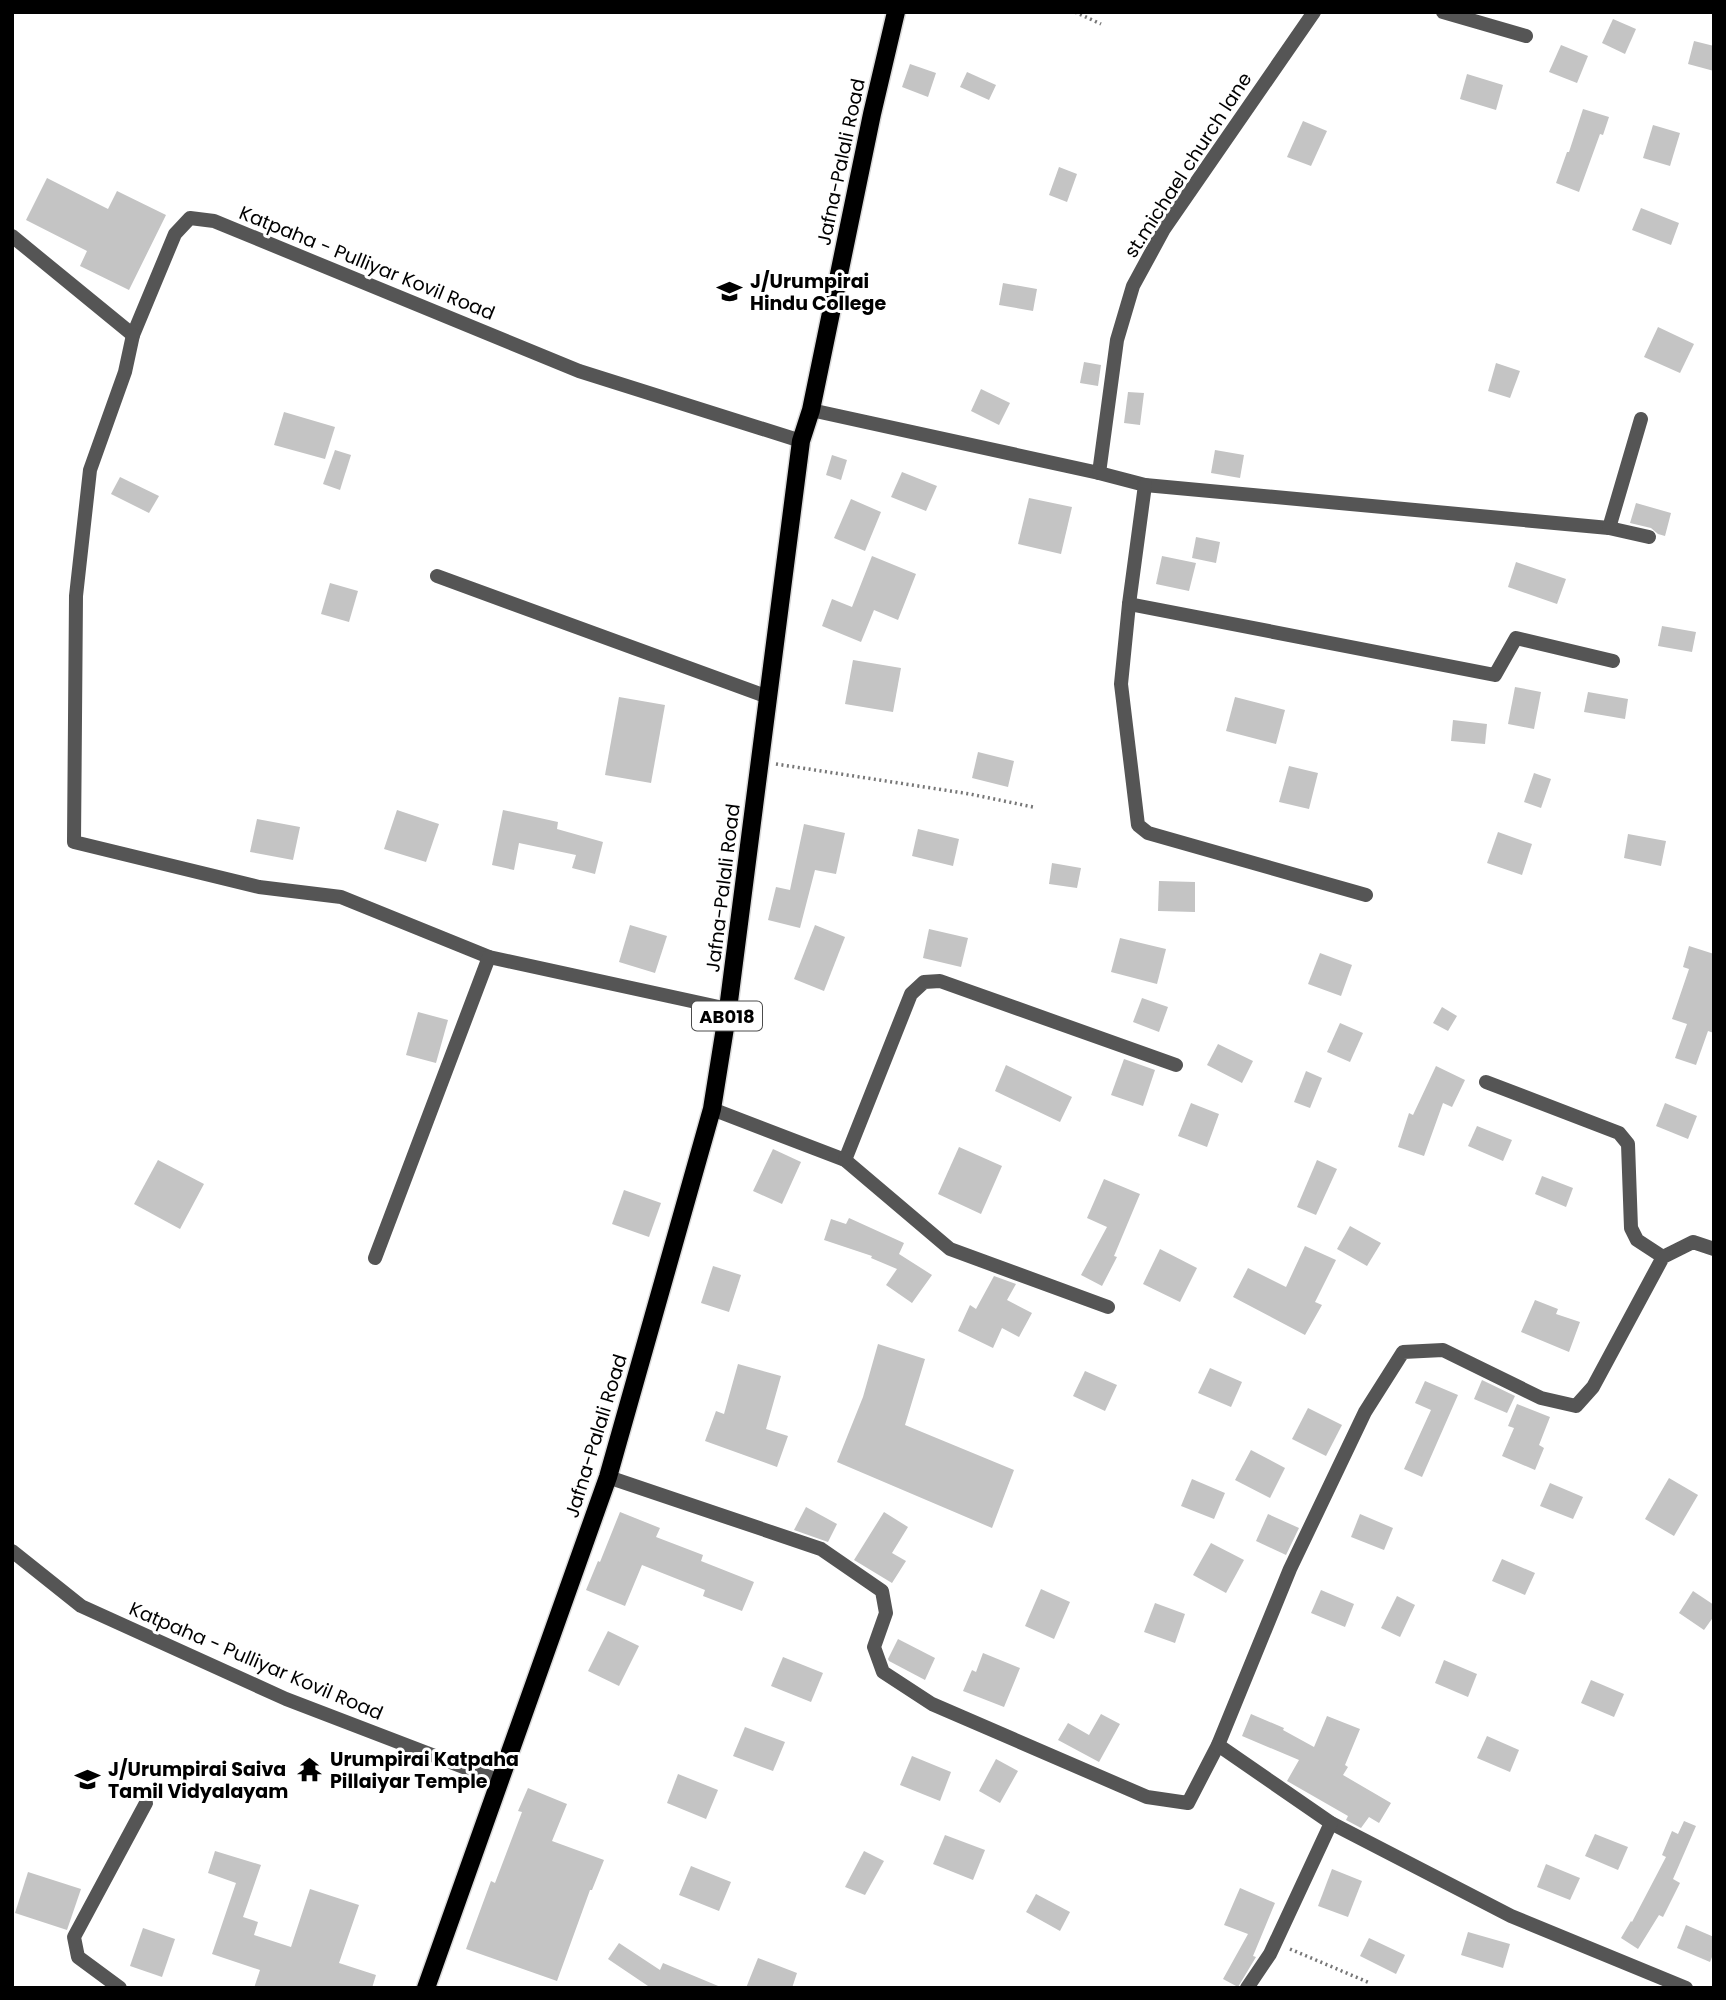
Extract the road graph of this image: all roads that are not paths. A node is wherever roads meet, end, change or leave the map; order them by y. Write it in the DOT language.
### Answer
graph roads {
  1 [pos="896,12"];
  2 [pos="1314,12"];
  3 [pos="1443,12"];
  4 [pos="1527,36"];
  5 [pos="12,236"];
  6 [pos="134,335"];
  7 [pos="811,410"];
  8 [pos="1641,419"];
  9 [pos="801,441"];
  10 [pos="1099,473"];
  11 [pos="1145,485"];
  12 [pos="1609,528"];
  13 [pos="1649,537"];
  14 [pos="438,576"];
  15 [pos="1129,604"];
  16 [pos="1612,661"];
  17 [pos="768,697"];
  18 [pos="1366,895"];
  19 [pos="489,957"];
  20 [pos="728,1009"];
  21 [pos="1176,1065"];
  22 [pos="1486,1082"];
  23 [pos="712,1108"];
  24 [pos="845,1160"];
  25 [pos="1714,1249"];
  26 [pos="1663,1257"];
  27 [pos="375,1258"];
  28 [pos="1108,1307"];
  29 [pos="608,1477"];
  30 [pos="12,1551"];
  31 [pos="1218,1745"];
  32 [pos="500,1781"];
  33 [pos="146,1803"];
  34 [pos="1331,1823"];
  35 [pos="120,1988"];
  36 [pos="426,1988"];
  37 [pos="1247,1988"];
  38 [pos="1686,1988"];
  1 -- 7 [label="main road, Jafna-Palali Road / AB018"];
  2 -- 10 [label="street, st.michael church lane"];
  3 -- 4 [label="street"];
  5 -- 6 [label="street"];
  6 -- 9 [label="street, Katpaha - Pulliyar Kovil Road"];
  6 -- 19 [label="street"];
  7 -- 9 [label="main road, Jafna-Palali Road / AB018"];
  7 -- 10 [label="street"];
  8 -- 12 [label="street"];
  9 -- 17 [label="main road, Jafna-Palali Road / AB018"];
  10 -- 11 [label="street"];
  11 -- 12 [label="street"];
  11 -- 15 [label="street"];
  12 -- 13 [label="street"];
  14 -- 17 [label="street"];
  15 -- 16 [label="street"];
  15 -- 18 [label="street"];
  17 -- 20 [label="main road, Jafna-Palali Road / AB018"];
  19 -- 20 [label="street"];
  19 -- 27 [label="street"];
  20 -- 23 [label="main road, Jafna-Palali Road / AB018"];
  21 -- 24 [label="street"];
  22 -- 26 [label="street"];
  23 -- 24 [label="street"];
  23 -- 29 [label="main road, Jafna-Palali Road / AB018"];
  24 -- 28 [label="street"];
  25 -- 26 [label="street"];
  26 -- 31 [label="street"];
  29 -- 31 [label="street"];
  29 -- 32 [label="main road, Jafna-Palali Road / AB018"];
  30 -- 32 [label="street, Katpaha - Pulliyar Kovil Road"];
  31 -- 34 [label="street"];
  32 -- 36 [label="main road, Jafna-Palali Road / AB018"];
  33 -- 35 [label="street"];
  34 -- 37 [label="street"];
  34 -- 38 [label="street"];
}
